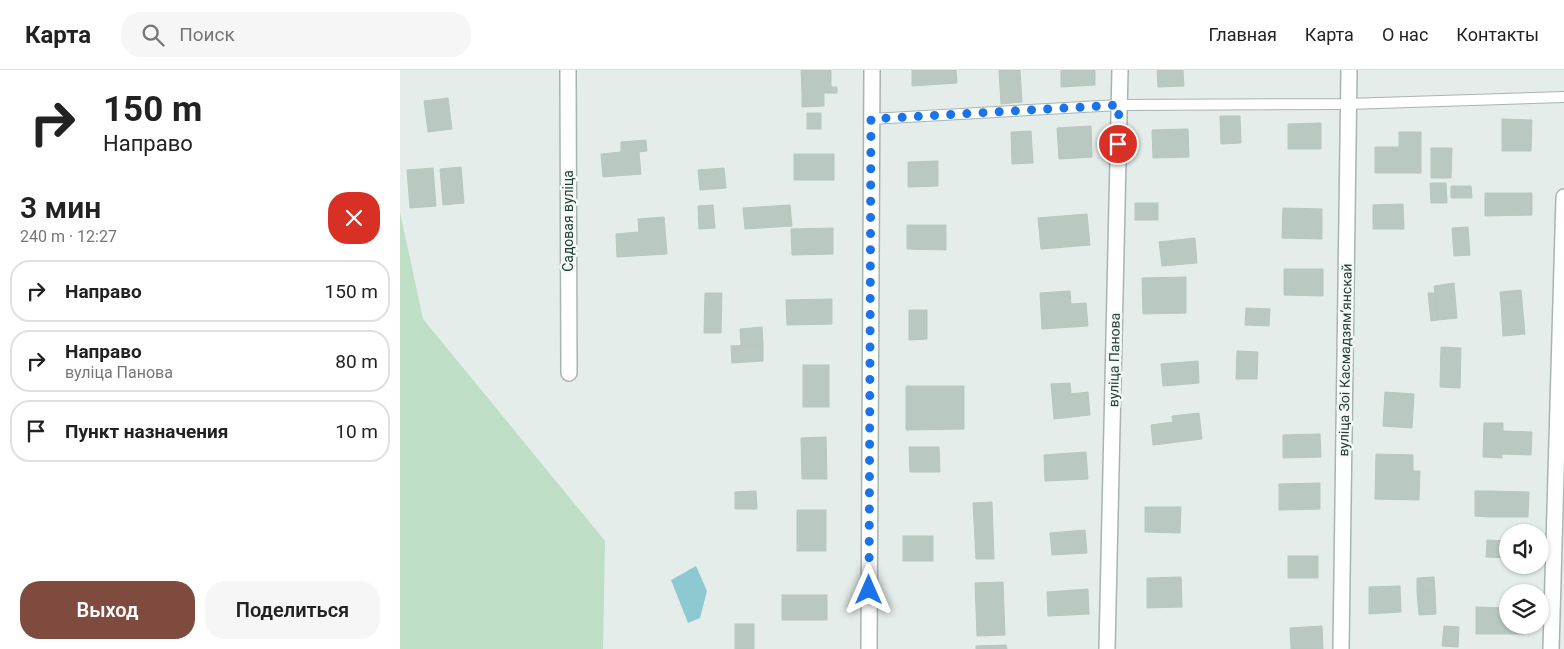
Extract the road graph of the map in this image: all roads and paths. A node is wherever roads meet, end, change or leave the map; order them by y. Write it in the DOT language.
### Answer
graph roads {
  1 [pos="568,70"];
  2 [pos="872,70"];
  3 [pos="1120,70"];
  4 [pos="1349,70"];
  5 [pos="1564,97"];
  6 [pos="1348,104"];
  7 [pos="1119,105"];
  8 [pos="871,119"];
  9 [pos="1564,197"];
  10 [pos="568,373"];
  11 [pos="869,649"];
  12 [pos="1107,649"];
  13 [pos="1341,649"];
  14 [pos="1550,649"];
  1 -- 10 [label="street, Садовая вуліца"];
  2 -- 8 [label="street"];
  3 -- 7 [label="street, вуліца Панова"];
  4 -- 6 [label="street, вуліца Зоі Касмадзямʼянскай"];
  5 -- 6 [label="lane"];
  6 -- 7 [label="lane"];
  6 -- 13 [label="street, вуліца Зоі Касмадзямʼянскай"];
  7 -- 8 [label="lane"];
  7 -- 12 [label="street, вуліца Панова"];
  8 -- 11 [label="street"];
  9 -- 14 [label="street"];
}
